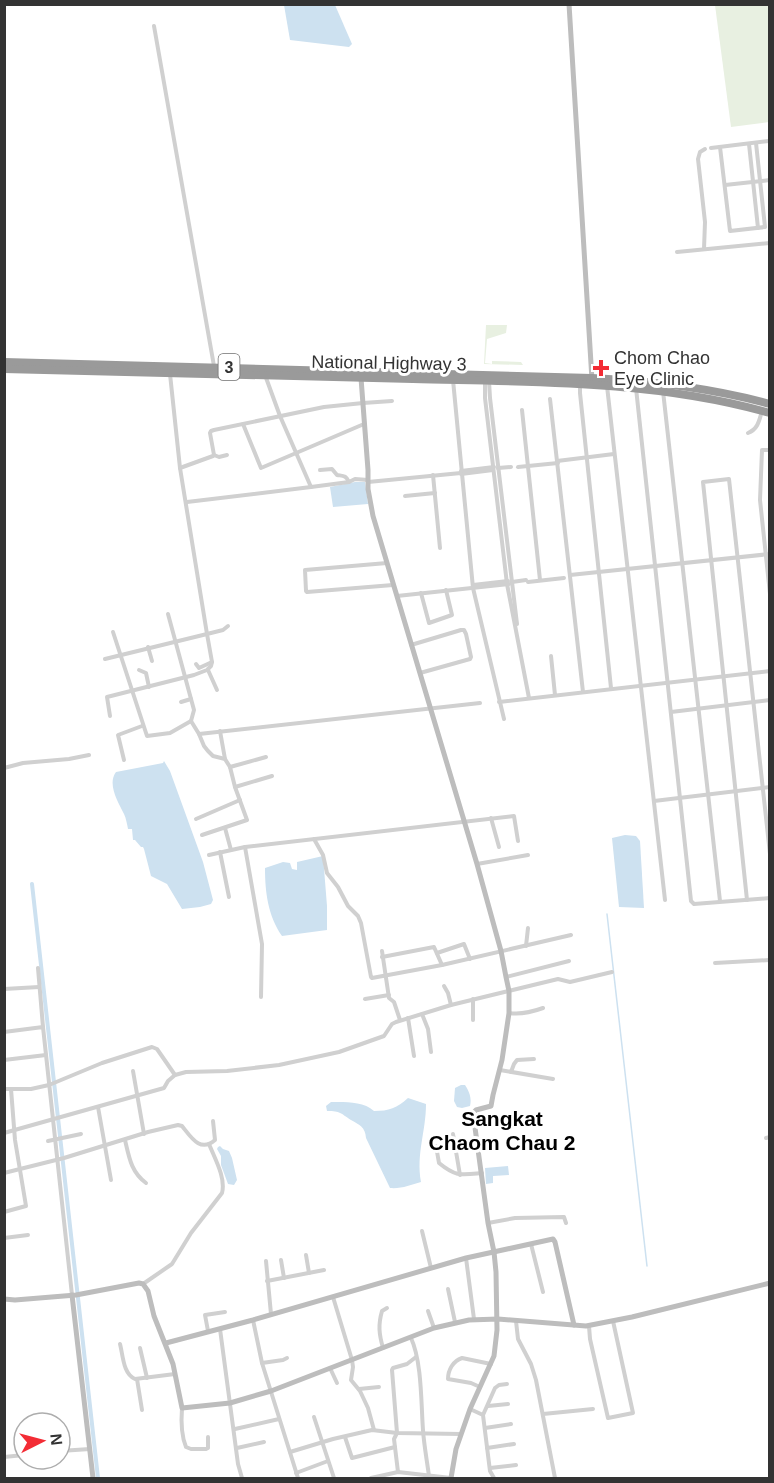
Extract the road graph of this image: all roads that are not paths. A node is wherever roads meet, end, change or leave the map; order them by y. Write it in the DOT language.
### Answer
graph roads {
  1 [pos="569,4"];
  2 [pos="154,26"];
  3 [pos="769,141"];
  4 [pos="756,143"];
  5 [pos="749,144"];
  6 [pos="720,147"];
  7 [pos="711,148"];
  8 [pos="705,149"];
  9 [pos="770,180"];
  10 [pos="760,181"];
  11 [pos="753,182"];
  12 [pos="724,185"];
  13 [pos="758,228"];
  14 [pos="770,243"];
  15 [pos="704,249"];
  16 [pos="677,252"];
  17 [pos="4,362"];
  18 [pos="214,367"];
  19 [pos="4,369"];
  20 [pos="170,373"];
  21 [pos="265,375"];
  22 [pos="453,376"];
  23 [pos="361,378"];
  24 [pos="487,381"];
  25 [pos="580,381"];
  26 [pos="592,381"];
  27 [pos="607,385"];
  28 [pos="636,387"];
  29 [pos="663,391"];
  30 [pos="550,399"];
  31 [pos="392,401"];
  32 [pos="363,403"];
  33 [pos="770,404"];
  34 [pos="522,410"];
  35 [pos="766,412"];
  36 [pos="280,416"];
  37 [pos="243,424"];
  38 [pos="364,424"];
  39 [pos="748,433"];
  40 [pos="770,450"];
  41 [pos="296,454"];
  42 [pos="614,454"];
  43 [pos="214,455"];
  44 [pos="227,455"];
  45 [pos="586,457"];
  46 [pos="557,462"];
  47 [pos="527,466"];
  48 [pos="511,467"];
  49 [pos="518,467"];
  50 [pos="180,468"];
  51 [pos="496,468"];
  52 [pos="320,471"];
  53 [pos="461,472"];
  54 [pos="433,475"];
  55 [pos="368,481"];
  56 [pos="349,482"];
  57 [pos="311,487"];
  58 [pos="435,493"];
  59 [pos="405,496"];
  60 [pos="187,502"];
  61 [pos="440,548"];
  62 [pos="767,555"];
  63 [pos="738,558"];
  64 [pos="711,561"];
  65 [pos="387,563"];
  66 [pos="683,563"];
  67 [pos="655,566"];
  68 [pos="627,569"];
  69 [pos="599,572"];
  70 [pos="570,575"];
  71 [pos="564,578"];
  72 [pos="540,580"];
  73 [pos="510,582"];
  74 [pos="393,585"];
  75 [pos="473,586"];
  76 [pos="446,590"];
  77 [pos="421,593"];
  78 [pos="770,594"];
  79 [pos="396,596"];
  80 [pos="168,614"];
  81 [pos="228,626"];
  82 [pos="113,632"];
  83 [pos="207,634"];
  84 [pos="175,641"];
  85 [pos="411,646"];
  86 [pos="148,647"];
  87 [pos="120,655"];
  88 [pos="551,656"];
  89 [pos="105,658"];
  90 [pos="152,661"];
  91 [pos="212,662"];
  92 [pos="196,664"];
  93 [pos="139,670"];
  94 [pos="208,670"];
  95 [pos="770,671"];
  96 [pos="420,673"];
  97 [pos="750,673"];
  98 [pos="724,676"];
  99 [pos="185,678"];
  100 [pos="695,679"];
  101 [pos="668,682"];
  102 [pos="640,685"];
  103 [pos="149,687"];
  104 [pos="611,688"];
  105 [pos="217,690"];
  106 [pos="131,691"];
  107 [pos="583,692"];
  108 [pos="555,695"];
  109 [pos="529,698"];
  110 [pos="191,699"];
  111 [pos="770,700"];
  112 [pos="181,702"];
  113 [pos="500,702"];
  114 [pos="753,702"];
  115 [pos="480,703"];
  116 [pos="727,705"];
  117 [pos="430,708"];
  118 [pos="698,709"];
  119 [pos="671,712"];
  120 [pos="110,716"];
  121 [pos="504,719"];
  122 [pos="191,721"];
  123 [pos="142,726"];
  124 [pos="220,731"];
  125 [pos="199,734"];
  126 [pos="89,755"];
  127 [pos="266,757"];
  128 [pos="225,759"];
  129 [pos="124,760"];
  130 [pos="230,766"];
  131 [pos="4,768"];
  132 [pos="272,776"];
  133 [pos="235,787"];
  134 [pos="770,787"];
  135 [pos="762,788"];
  136 [pos="736,791"];
  137 [pos="708,794"];
  138 [pos="680,797"];
  139 [pos="240,800"];
  140 [pos="654,801"];
  141 [pos="491,818"];
  142 [pos="196,819"];
  143 [pos="464,821"];
  144 [pos="225,828"];
  145 [pos="202,835"];
  146 [pos="315,839"];
  147 [pos="518,841"];
  148 [pos="245,847"];
  149 [pos="499,847"];
  150 [pos="231,850"];
  151 [pos="220,852"];
  152 [pos="770,854"];
  153 [pos="209,855"];
  154 [pos="528,855"];
  155 [pos="477,864"];
  156 [pos="229,897"];
  157 [pos="770,898"];
  158 [pos="665,900"];
  159 [pos="747,900"];
  160 [pos="720,901"];
  161 [pos="528,927"];
  162 [pos="572,935"];
  163 [pos="526,946"];
  164 [pos="382,951"];
  165 [pos="501,951"];
  166 [pos="437,953"];
  167 [pos="382,957"];
  168 [pos="470,959"];
  169 [pos="770,960"];
  170 [pos="569,961"];
  171 [pos="715,963"];
  172 [pos="442,965"];
  173 [pos="38,968"];
  174 [pos="612,972"];
  175 [pos="386,975"];
  176 [pos="506,977"];
  177 [pos="444,986"];
  178 [pos="39,987"];
  179 [pos="4,989"];
  180 [pos="508,991"];
  181 [pos="389,995"];
  182 [pos="261,997"];
  183 [pos="365,999"];
  184 [pos="473,999"];
  185 [pos="451,1005"];
  186 [pos="543,1008"];
  187 [pos="509,1013"];
  188 [pos="422,1014"];
  189 [pos="408,1018"];
  190 [pos="399,1020"];
  191 [pos="473,1020"];
  192 [pos="43,1027"];
  193 [pos="4,1032"];
  194 [pos="430,1052"];
  195 [pos="46,1055"];
  196 [pos="414,1056"];
  197 [pos="534,1059"];
  198 [pos="4,1060"];
  199 [pos="500,1070"];
  200 [pos="133,1071"];
  201 [pos="511,1072"];
  202 [pos="175,1075"];
  203 [pos="553,1079"];
  204 [pos="52,1084"];
  205 [pos="4,1089"];
  206 [pos="11,1089"];
  207 [pos="137,1096"];
  208 [pos="98,1107"];
  209 [pos="56,1120"];
  210 [pos="213,1121"];
  211 [pos="14,1131"];
  212 [pos="4,1133"];
  213 [pos="81,1134"];
  214 [pos="144,1134"];
  215 [pos="453,1134"];
  216 [pos="58,1140"];
  217 [pos="125,1140"];
  218 [pos="48,1141"];
  219 [pos="209,1144"];
  220 [pos="104,1145"];
  221 [pos="436,1146"];
  222 [pos="60,1159"];
  223 [pos="20,1169"];
  224 [pos="4,1173"];
  225 [pos="482,1173"];
  226 [pos="460,1176"];
  227 [pos="111,1180"];
  228 [pos="147,1183"];
  229 [pos="4,1212"];
  230 [pos="488,1223"];
  231 [pos="566,1223"];
  232 [pos="422,1231"];
  233 [pos="28,1235"];
  234 [pos="4,1238"];
  235 [pos="531,1243"];
  236 [pos="494,1252"];
  237 [pos="306,1255"];
  238 [pos="466,1258"];
  239 [pos="281,1260"];
  240 [pos="266,1261"];
  241 [pos="431,1268"];
  242 [pos="324,1270"];
  243 [pos="309,1273"];
  244 [pos="284,1278"];
  245 [pos="267,1281"];
  246 [pos="770,1283"];
  247 [pos="143,1284"];
  248 [pos="448,1289"];
  249 [pos="543,1292"];
  250 [pos="76,1295"];
  251 [pos="333,1296"];
  252 [pos="4,1299"];
  253 [pos="387,1308"];
  254 [pos="428,1311"];
  255 [pos="225,1312"];
  256 [pos="271,1314"];
  257 [pos="498,1319"];
  258 [pos="253,1320"];
  259 [pos="474,1320"];
  260 [pos="516,1321"];
  261 [pos="612,1321"];
  262 [pos="455,1322"];
  263 [pos="574,1325"];
  264 [pos="589,1325"];
  265 [pos="220,1328"];
  266 [pos="434,1328"];
  267 [pos="208,1331"];
  268 [pos="411,1338"];
  269 [pos="166,1343"];
  270 [pos="120,1344"];
  271 [pos="140,1348"];
  272 [pos="383,1348"];
  273 [pos="417,1357"];
  274 [pos="287,1358"];
  275 [pos="352,1360"];
  276 [pos="262,1363"];
  277 [pos="491,1364"];
  278 [pos="330,1368"];
  279 [pos="175,1374"];
  280 [pos="147,1378"];
  281 [pos="136,1379"];
  282 [pos="337,1383"];
  283 [pos="507,1384"];
  284 [pos="379,1387"];
  285 [pos="481,1387"];
  286 [pos="358,1389"];
  287 [pos="271,1391"];
  288 [pos="230,1403"];
  289 [pos="508,1404"];
  290 [pos="487,1406"];
  291 [pos="182,1408"];
  292 [pos="470,1409"];
  293 [pos="593,1409"];
  294 [pos="142,1410"];
  295 [pos="543,1414"];
  296 [pos="483,1415"];
  297 [pos="314,1417"];
  298 [pos="279,1419"];
  299 [pos="511,1424"];
  300 [pos="485,1428"];
  301 [pos="235,1429"];
  302 [pos="374,1430"];
  303 [pos="396,1433"];
  304 [pos="423,1434"];
  305 [pos="461,1434"];
  306 [pos="208,1437"];
  307 [pos="345,1437"];
  308 [pos="264,1442"];
  309 [pos="322,1443"];
  310 [pos="514,1444"];
  311 [pos="237,1448"];
  312 [pos="395,1448"];
  313 [pos="487,1448"];
  314 [pos="90,1449"];
  315 [pos="72,1450"];
  316 [pos="290,1452"];
  317 [pos="328,1461"];
  318 [pos="516,1465"];
  319 [pos="490,1468"];
  320 [pos="398,1472"];
  321 [pos="296,1473"];
  322 [pos="429,1476"];
  323 [pos="387,1477"];
  324 [pos="423,1477"];
  325 [pos="451,1478"];
  326 [pos="93,1479"];
  327 [pos="242,1479"];
  328 [pos="298,1479"];
  329 [pos="334,1479"];
  330 [pos="371,1479"];
  331 [pos="494,1479"];
  332 [pos="555,1479"];
  1 -- 26 [label="street"];
  2 -- 18 [label="street"];
  3 -- 4 [label="street"];
  4 -- 5 [label="street"];
  4 -- 10 [label="street"];
  5 -- 6 [label="street"];
  5 -- 11 [label="street"];
  6 -- 7 [label="street"];
  6 -- 12 [label="street"];
  8 -- 15 [label="street"];
  9 -- 10 [label="street"];
  10 -- 11 [label="street"];
  10 -- 13 [label="street"];
  11 -- 12 [label="street"];
  11 -- 13 [label="street"];
  12 -- 13 [label="street"];
  14 -- 15 [label="street"];
  15 -- 16 [label="street"];
  17 -- 18 [label="highway, National Highway 3 / 3"];
  18 -- 22 [label="highway, National Highway 3 / 3"];
  19 -- 20 [label="highway, National Highway 3 / 3"];
  20 -- 21 [label="highway, National Highway 3 / 3"];
  20 -- 50 [label="street"];
  21 -- 23 [label="highway, National Highway 3 / 3"];
  21 -- 36 [label="street"];
  22 -- 23 [label="highway, National Highway 3 / 3"];
  22 -- 24 [label="highway, National Highway 3 / 3"];
  22 -- 25 [label="highway, National Highway 3 / 3"];
  22 -- 53 [label="street"];
  23 -- 32 [label="street"];
  24 -- 25 [label="highway, National Highway 3 / 3"];
  24 -- 51 [label="street"];
  25 -- 26 [label="highway, National Highway 3 / 3"];
  25 -- 45 [label="street"];
  26 -- 27 [label="highway, National Highway 3 / 3"];
  26 -- 33 [label="highway, National Highway 3 / 3"];
  27 -- 28 [label="highway, National Highway 3 / 3"];
  27 -- 42 [label="street"];
  28 -- 29 [label="highway, National Highway 3 / 3"];
  28 -- 67 [label="street"];
  29 -- 35 [label="highway, National Highway 3 / 3"];
  29 -- 66 [label="street"];
  30 -- 46 [label="street"];
  31 -- 32 [label="street"];
  32 -- 36 [label="street"];
  32 -- 38 [label="street"];
  34 -- 47 [label="street"];
  35 -- 39 [label="street"];
  36 -- 37 [label="street"];
  36 -- 41 [label="street"];
  37 -- 41 [label="street"];
  37 -- 43 [label="street"];
  38 -- 41 [label="street"];
  38 -- 55 [label="street"];
  40 -- 62 [label="street"];
  41 -- 57 [label="street"];
  42 -- 45 [label="street"];
  42 -- 68 [label="street"];
  43 -- 44 [label="street"];
  43 -- 50 [label="street"];
  45 -- 46 [label="street"];
  45 -- 69 [label="street"];
  46 -- 47 [label="street"];
  46 -- 70 [label="street"];
  47 -- 49 [label="street"];
  47 -- 72 [label="street"];
  48 -- 51 [label="street"];
  50 -- 60 [label="street"];
  51 -- 53 [label="street"];
  51 -- 73 [label="street"];
  52 -- 56 [label="street"];
  53 -- 54 [label="street"];
  53 -- 75 [label="street"];
  54 -- 55 [label="street"];
  54 -- 58 [label="street"];
  55 -- 56 [label="street"];
  55 -- 65 [label="street"];
  56 -- 57 [label="street"];
  57 -- 60 [label="street"];
  58 -- 59 [label="street"];
  58 -- 61 [label="street"];
  60 -- 83 [label="street"];
  62 -- 63 [label="street"];
  62 -- 78 [label="street"];
  63 -- 64 [label="street"];
  63 -- 64 [label="street"];
  63 -- 97 [label="street"];
  64 -- 66 [label="street"];
  64 -- 98 [label="street"];
  65 -- 74 [label="street"];
  65 -- 74 [label="street"];
  66 -- 67 [label="street"];
  66 -- 100 [label="street"];
  67 -- 68 [label="street"];
  67 -- 101 [label="street"];
  68 -- 69 [label="street"];
  68 -- 102 [label="street"];
  69 -- 70 [label="street"];
  69 -- 104 [label="street"];
  70 -- 107 [label="street"];
  71 -- 72 [label="street"];
  72 -- 73 [label="street"];
  73 -- 75 [label="street"];
  73 -- 109 [label="street"];
  74 -- 79 [label="street"];
  75 -- 76 [label="street"];
  75 -- 113 [label="street"];
  76 -- 77 [label="street"];
  76 -- 77 [label="street"];
  77 -- 79 [label="street"];
  79 -- 85 [label="street"];
  80 -- 84 [label="street"];
  81 -- 83 [label="street"];
  82 -- 87 [label="street"];
  83 -- 84 [label="street"];
  83 -- 91 [label="street"];
  84 -- 86 [label="street"];
  84 -- 99 [label="street"];
  85 -- 96 [label="street"];
  85 -- 96 [label="street"];
  86 -- 87 [label="street"];
  86 -- 90 [label="street"];
  87 -- 89 [label="street"];
  87 -- 106 [label="street"];
  88 -- 108 [label="street"];
  91 -- 92 [label="street"];
  91 -- 94 [label="street"];
  93 -- 103 [label="street"];
  94 -- 99 [label="street"];
  94 -- 105 [label="street"];
  95 -- 97 [label="street"];
  96 -- 117 [label="street"];
  97 -- 98 [label="street"];
  97 -- 114 [label="street"];
  98 -- 100 [label="street"];
  98 -- 116 [label="street"];
  99 -- 103 [label="street"];
  99 -- 110 [label="street"];
  100 -- 101 [label="street"];
  100 -- 118 [label="street"];
  101 -- 102 [label="street"];
  101 -- 119 [label="street"];
  102 -- 104 [label="street"];
  102 -- 140 [label="street"];
  103 -- 106 [label="street"];
  104 -- 107 [label="street"];
  106 -- 120 [label="street"];
  106 -- 123 [label="street"];
  107 -- 108 [label="street"];
  108 -- 109 [label="street"];
  109 -- 113 [label="street"];
  110 -- 112 [label="street"];
  110 -- 122 [label="street"];
  111 -- 114 [label="street"];
  113 -- 121 [label="street"];
  114 -- 116 [label="street"];
  114 -- 135 [label="street"];
  115 -- 117 [label="street"];
  116 -- 118 [label="street"];
  116 -- 136 [label="street"];
  117 -- 124 [label="street"];
  117 -- 143 [label="street"];
  118 -- 119 [label="street"];
  118 -- 137 [label="street"];
  119 -- 138 [label="street"];
  122 -- 123 [label="street"];
  122 -- 125 [label="street"];
  123 -- 129 [label="street"];
  124 -- 125 [label="street"];
  124 -- 128 [label="street"];
  125 -- 128 [label="street"];
  126 -- 131 [label="street"];
  127 -- 130 [label="street"];
  128 -- 130 [label="street"];
  130 -- 133 [label="street"];
  132 -- 133 [label="street"];
  133 -- 139 [label="street"];
  134 -- 135 [label="street"];
  135 -- 136 [label="street"];
  135 -- 152 [label="street"];
  136 -- 137 [label="street"];
  136 -- 159 [label="street"];
  137 -- 138 [label="street"];
  137 -- 160 [label="street"];
  138 -- 140 [label="street"];
  138 -- 160 [label="street"];
  139 -- 142 [label="street"];
  139 -- 144 [label="street"];
  140 -- 158 [label="street"];
  141 -- 143 [label="street"];
  141 -- 147 [label="street"];
  141 -- 149 [label="street"];
  143 -- 146 [label="street"];
  143 -- 155 [label="street"];
  144 -- 145 [label="street"];
  144 -- 150 [label="street"];
  146 -- 148 [label="street"];
  146 -- 175 [label="street"];
  148 -- 150 [label="street"];
  148 -- 182 [label="street"];
  150 -- 151 [label="street"];
  151 -- 153 [label="street"];
  151 -- 156 [label="street"];
  154 -- 155 [label="street"];
  155 -- 165 [label="street"];
  157 -- 159 [label="street"];
  159 -- 160 [label="street"];
  161 -- 163 [label="street"];
  162 -- 163 [label="street"];
  163 -- 165 [label="street"];
  164 -- 167 [label="street"];
  165 -- 168 [label="street"];
  165 -- 176 [label="street"];
  166 -- 167 [label="street"];
  166 -- 168 [label="street"];
  166 -- 172 [label="street"];
  167 -- 175 [label="street"];
  168 -- 172 [label="street"];
  169 -- 171 [label="street"];
  170 -- 176 [label="street"];
  172 -- 175 [label="street"];
  173 -- 178 [label="street"];
  174 -- 180 [label="street"];
  175 -- 181 [label="street"];
  176 -- 180 [label="street"];
  177 -- 185 [label="street"];
  178 -- 179 [label="street"];
  178 -- 192 [label="street"];
  180 -- 184 [label="street"];
  180 -- 187 [label="street"];
  181 -- 183 [label="street"];
  181 -- 190 [label="street"];
  184 -- 185 [label="street"];
  184 -- 191 [label="street"];
  185 -- 188 [label="street"];
  186 -- 187 [label="street"];
  187 -- 199 [label="street"];
  188 -- 189 [label="street"];
  188 -- 194 [label="street"];
  189 -- 190 [label="street"];
  189 -- 196 [label="street"];
  190 -- 202 [label="street"];
  192 -- 193 [label="street"];
  192 -- 195 [label="street"];
  195 -- 198 [label="street"];
  195 -- 204 [label="street"];
  197 -- 201 [label="street"];
  199 -- 201 [label="street"];
  199 -- 225 [label="street"];
  200 -- 207 [label="street"];
  201 -- 203 [label="street"];
  202 -- 204 [label="street"];
  202 -- 207 [label="street"];
  204 -- 206 [label="street"];
  204 -- 209 [label="street"];
  205 -- 206 [label="street"];
  206 -- 211 [label="street"];
  207 -- 208 [label="street"];
  207 -- 214 [label="street"];
  208 -- 209 [label="street"];
  208 -- 220 [label="street"];
  209 -- 211 [label="street"];
  209 -- 216 [label="street"];
  210 -- 219 [label="street"];
  211 -- 212 [label="street"];
  211 -- 223 [label="street"];
  213 -- 216 [label="street"];
  214 -- 217 [label="street"];
  214 -- 219 [label="street"];
  215 -- 226 [label="street"];
  216 -- 218 [label="street"];
  216 -- 222 [label="street"];
  217 -- 220 [label="street"];
  217 -- 228 [label="street"];
  219 -- 247 [label="street"];
  220 -- 222 [label="street"];
  220 -- 227 [label="street"];
  221 -- 226 [label="street"];
  222 -- 223 [label="street"];
  222 -- 250 [label="street"];
  223 -- 224 [label="street"];
  223 -- 229 [label="street"];
  225 -- 226 [label="street"];
  225 -- 230 [label="street"];
  230 -- 231 [label="street"];
  230 -- 236 [label="street"];
  232 -- 241 [label="street"];
  233 -- 234 [label="street"];
  235 -- 236 [label="street"];
  235 -- 249 [label="street"];
  235 -- 263 [label="street"];
  236 -- 238 [label="street"];
  236 -- 257 [label="street"];
  237 -- 243 [label="street"];
  238 -- 241 [label="street"];
  238 -- 259 [label="street"];
  239 -- 244 [label="street"];
  240 -- 245 [label="street"];
  241 -- 251 [label="street"];
  242 -- 243 [label="street"];
  243 -- 244 [label="street"];
  244 -- 245 [label="street"];
  245 -- 256 [label="street"];
  246 -- 261 [label="street"];
  247 -- 250 [label="street"];
  247 -- 269 [label="street"];
  248 -- 262 [label="street"];
  250 -- 252 [label="street"];
  250 -- 314 [label="street"];
  251 -- 256 [label="street"];
  251 -- 275 [label="street"];
  253 -- 272 [label="street"];
  254 -- 266 [label="street"];
  255 -- 267 [label="street"];
  256 -- 258 [label="street"];
  257 -- 259 [label="street"];
  257 -- 260 [label="street"];
  257 -- 277 [label="street"];
  258 -- 265 [label="street"];
  258 -- 276 [label="street"];
  259 -- 262 [label="street"];
  260 -- 263 [label="street"];
  260 -- 295 [label="street"];
  261 -- 264 [label="street"];
  261 -- 264 [label="street"];
  262 -- 266 [label="street"];
  263 -- 264 [label="street"];
  265 -- 267 [label="street"];
  265 -- 288 [label="street"];
  266 -- 268 [label="street"];
  267 -- 269 [label="street"];
  268 -- 272 [label="street"];
  268 -- 273 [label="street"];
  269 -- 279 [label="street"];
  270 -- 281 [label="street"];
  271 -- 280 [label="street"];
  272 -- 275 [label="street"];
  273 -- 303 [label="street"];
  273 -- 304 [label="street"];
  274 -- 276 [label="street"];
  275 -- 278 [label="street"];
  275 -- 286 [label="street"];
  276 -- 287 [label="street"];
  277 -- 285 [label="street"];
  277 -- 285 [label="street"];
  278 -- 282 [label="street"];
  278 -- 287 [label="street"];
  279 -- 280 [label="street"];
  279 -- 291 [label="street"];
  280 -- 281 [label="street"];
  281 -- 294 [label="street"];
  283 -- 290 [label="street"];
  284 -- 286 [label="street"];
  285 -- 292 [label="street"];
  286 -- 302 [label="street"];
  287 -- 288 [label="street"];
  287 -- 298 [label="street"];
  288 -- 291 [label="street"];
  288 -- 301 [label="street"];
  289 -- 290 [label="street"];
  290 -- 296 [label="street"];
  291 -- 306 [label="street"];
  292 -- 296 [label="street"];
  292 -- 305 [label="street"];
  293 -- 295 [label="street"];
  295 -- 332 [label="street"];
  296 -- 300 [label="street"];
  297 -- 309 [label="street"];
  298 -- 301 [label="street"];
  298 -- 316 [label="street"];
  299 -- 300 [label="street"];
  300 -- 313 [label="street"];
  301 -- 311 [label="street"];
  302 -- 303 [label="street"];
  302 -- 307 [label="street"];
  303 -- 304 [label="street"];
  303 -- 312 [label="street"];
  304 -- 305 [label="street"];
  304 -- 322 [label="street"];
  305 -- 325 [label="street"];
  307 -- 309 [label="street"];
  307 -- 312 [label="street"];
  308 -- 311 [label="street"];
  309 -- 316 [label="street"];
  309 -- 317 [label="street"];
  310 -- 313 [label="street"];
  311 -- 327 [label="street"];
  312 -- 320 [label="street"];
  313 -- 319 [label="street"];
  314 -- 315 [label="street"];
  314 -- 326 [label="street"];
  316 -- 321 [label="street"];
  317 -- 321 [label="street"];
  317 -- 329 [label="street"];
  318 -- 319 [label="street"];
  319 -- 331 [label="street"];
  320 -- 323 [label="street"];
  320 -- 324 [label="street"];
  321 -- 328 [label="street"];
  322 -- 324 [label="street"];
  322 -- 325 [label="street"];
  323 -- 330 [label="street"];
}
